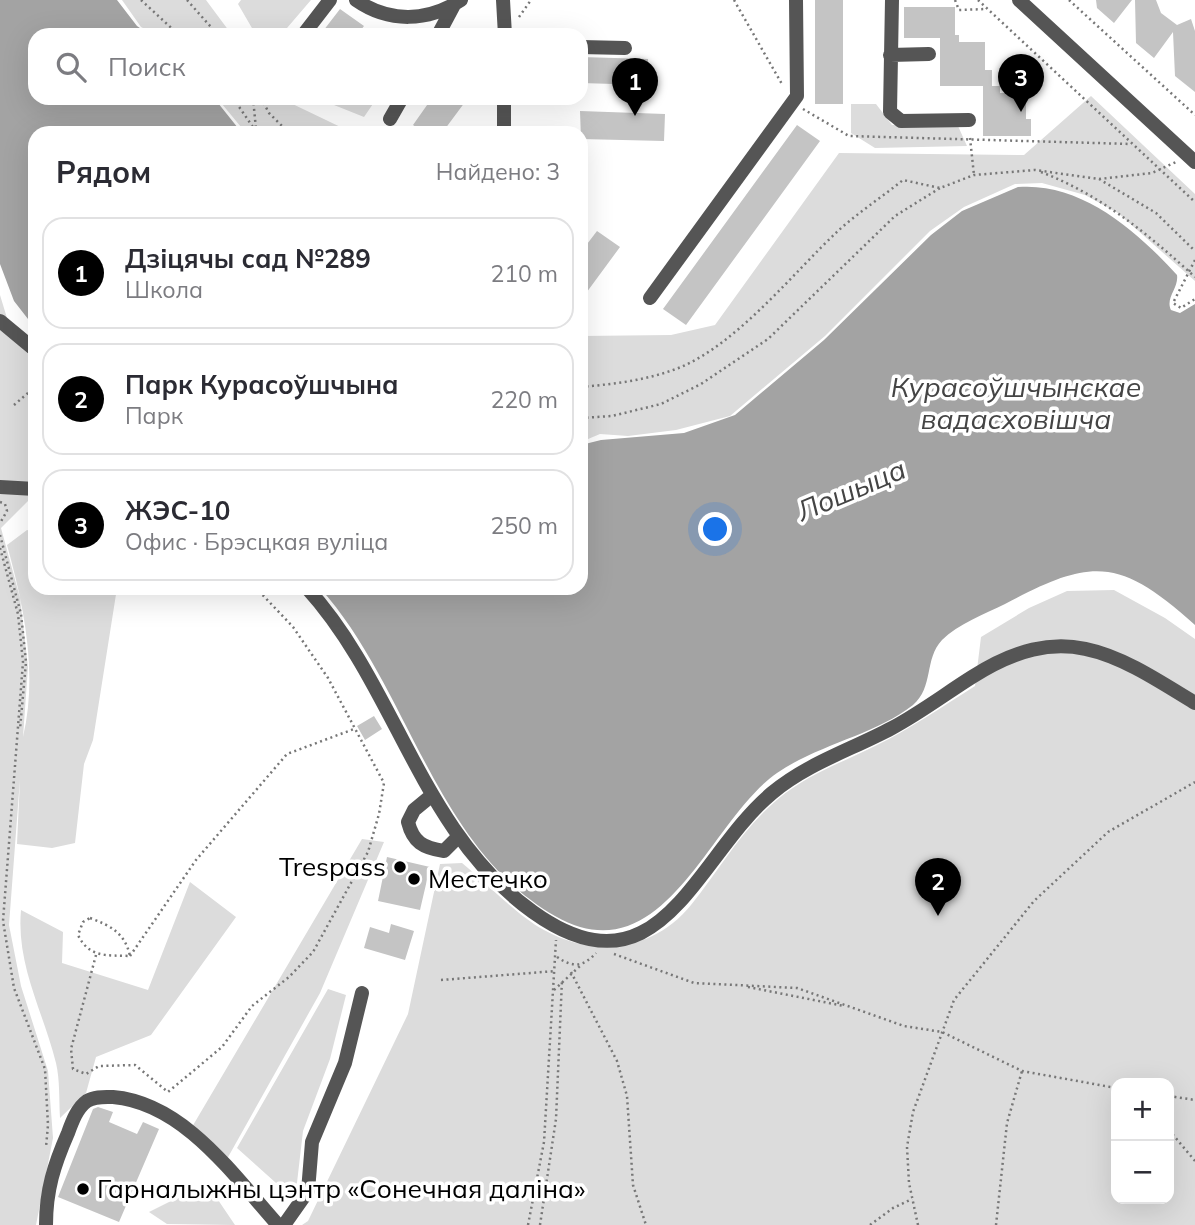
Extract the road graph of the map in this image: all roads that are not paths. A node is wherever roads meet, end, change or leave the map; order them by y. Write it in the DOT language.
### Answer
graph roads {
  1 [pos="330,0"];
  2 [pos="356,0"];
  3 [pos="503,0"];
  4 [pos="796,0"];
  5 [pos="892,0"];
  6 [pos="1019,0"];
  7 [pos="458,2"];
  8 [pos="308,28"];
  9 [pos="442,28"];
  10 [pos="510,28"];
  11 [pos="588,47"];
  12 [pos="625,48"];
  13 [pos="929,54"];
  14 [pos="890,55"];
  15 [pos="398,105"];
  16 [pos="504,105"];
  17 [pos="390,119"];
  18 [pos="969,120"];
  19 [pos="503,126"];
  20 [pos="1191,158"];
  21 [pos="650,298"];
  22 [pos="0,321"];
  23 [pos="28,344"];
  24 [pos="0,487"];
  25 [pos="28,489"];
  26 [pos="313,595"];
  27 [pos="1195,703"];
  28 [pos="431,796"];
  29 [pos="458,837"];
  30 [pos="362,993"];
  31 [pos="46,1225"];
  32 [pos="278,1225"];
  33 [pos="284,1225"];
  1 -- 8 [label="street"];
  2 -- 7 [label="street"];
  3 -- 10 [label="street"];
  4 -- 21 [label="street"];
  5 -- 14 [label="street"];
  6 -- 20 [label="street"];
  7 -- 9 [label="street"];
  11 -- 12 [label="street"];
  13 -- 14 [label="street"];
  14 -- 18 [label="street"];
  15 -- 17 [label="street"];
  16 -- 19 [label="street"];
  22 -- 23 [label="street"];
  24 -- 25 [label="street"];
  26 -- 28 [label="street"];
  27 -- 29 [label="street"];
  28 -- 29 [label="street"];
  28 -- 29 [label="street"];
  30 -- 33 [label="street"];
  31 -- 32 [label="street"];
}
